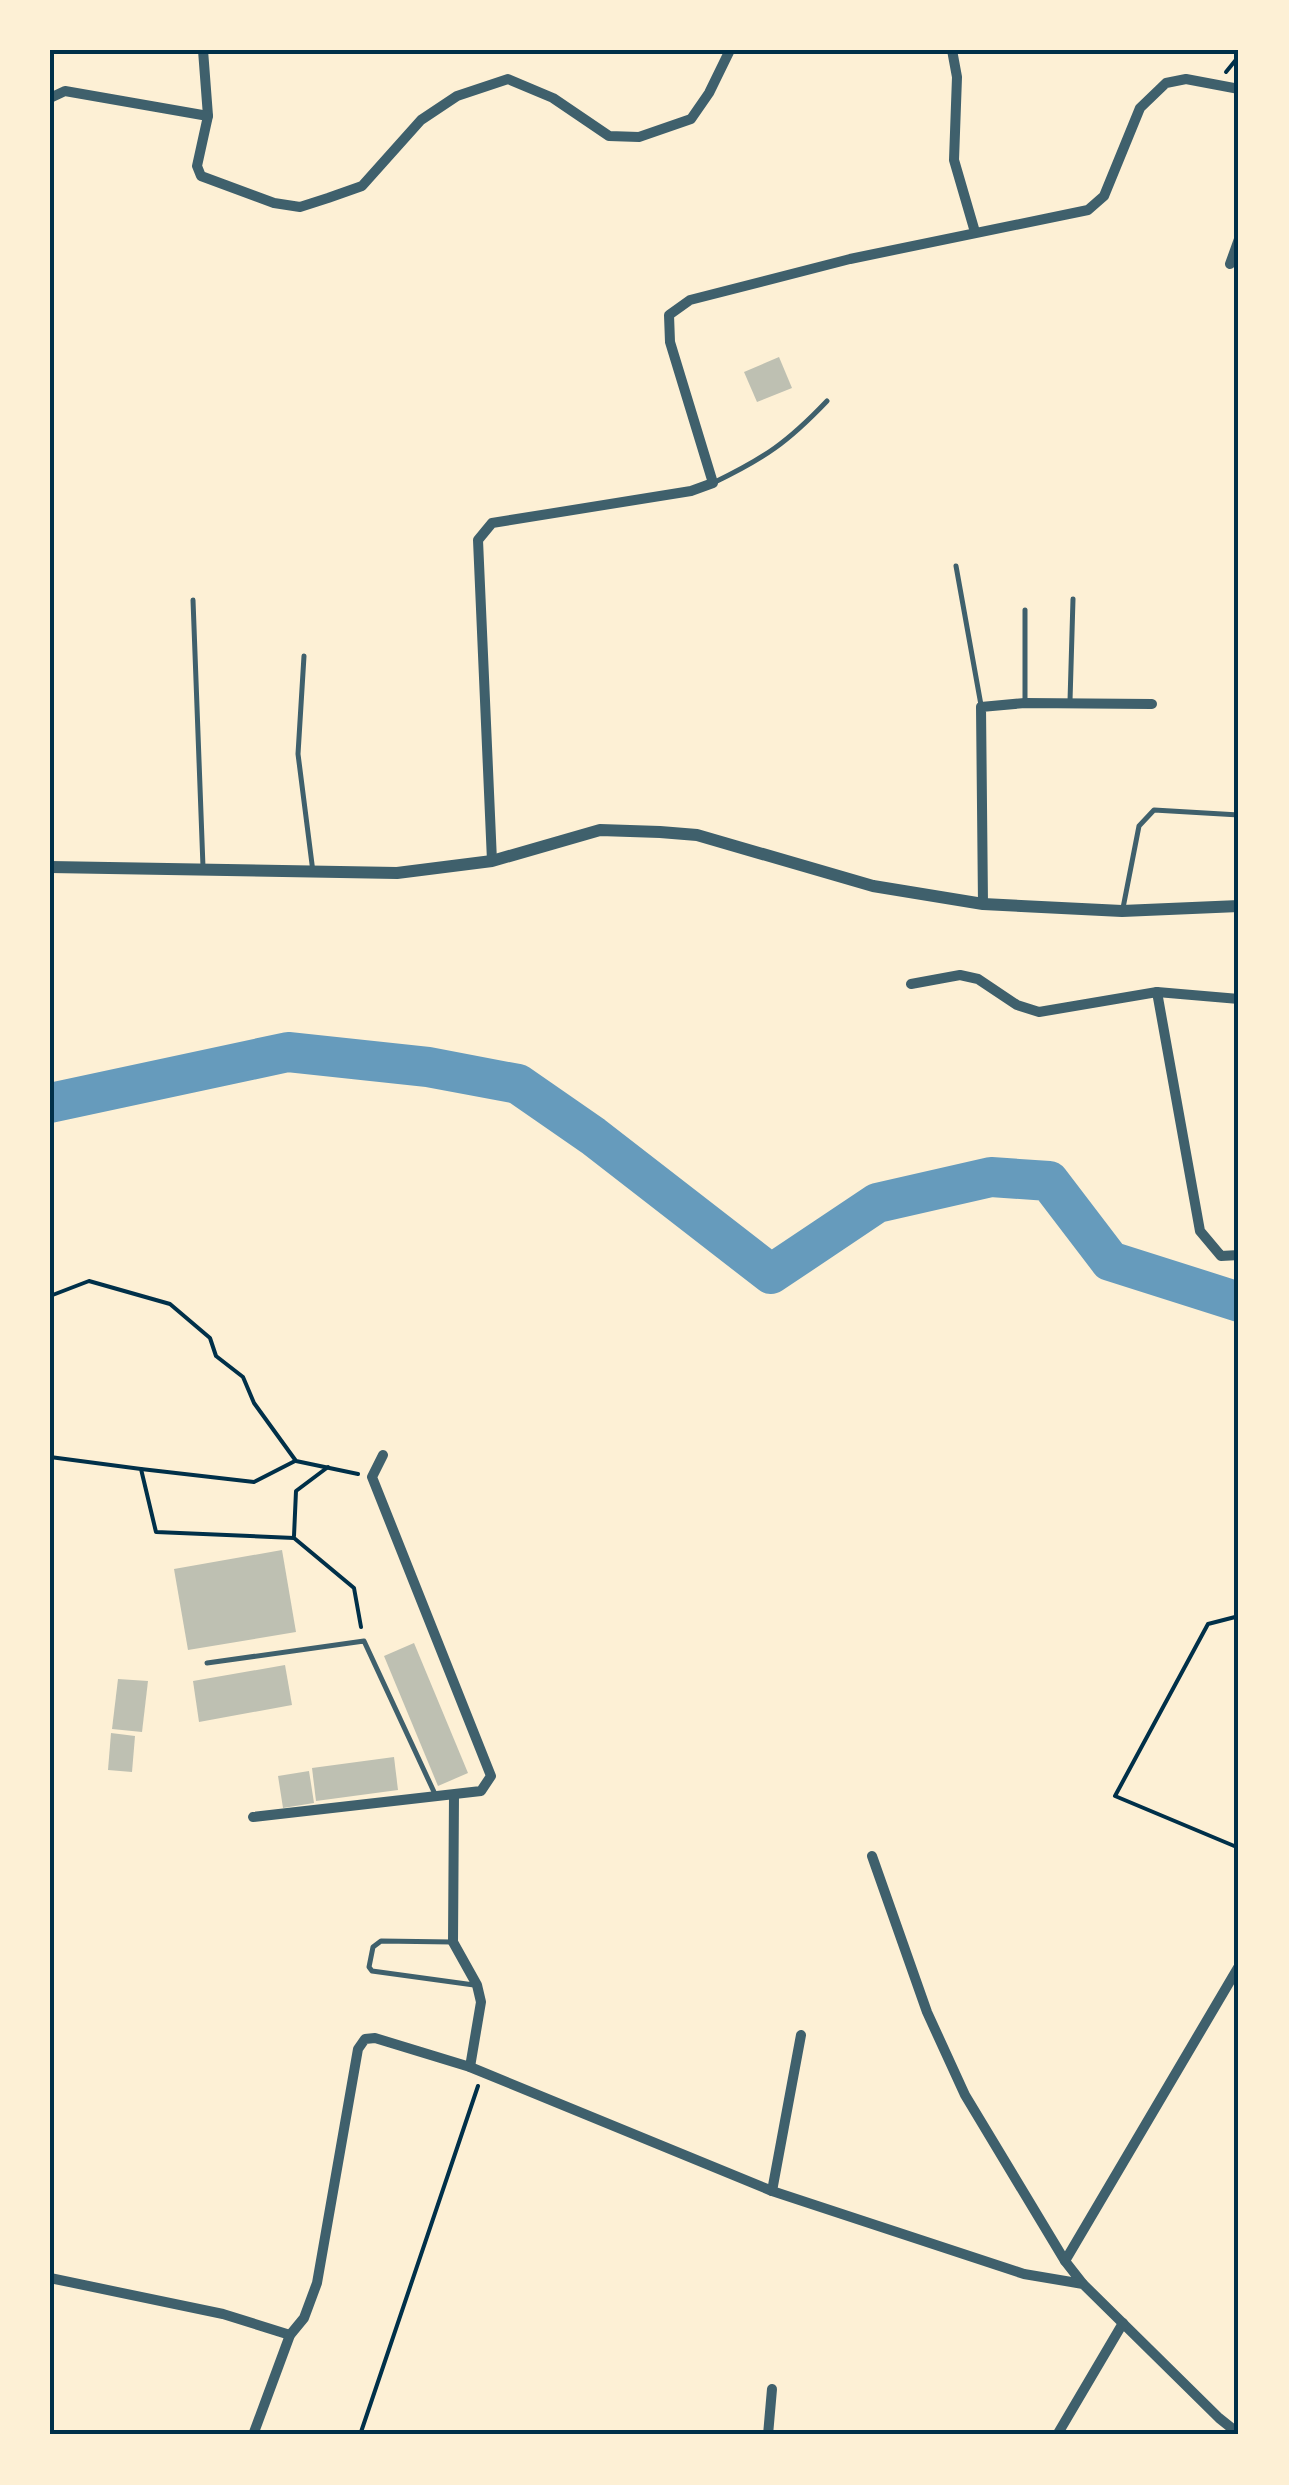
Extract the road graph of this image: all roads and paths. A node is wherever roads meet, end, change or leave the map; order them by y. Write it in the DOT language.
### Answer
graph roads {
  1 [pos="202,50"];
  2 [pos="730,50"];
  3 [pos="952,50"];
  4 [pos="1239,89"];
  5 [pos="50,98"];
  6 [pos="208,116"];
  7 [pos="975,232"];
  8 [pos="1239,239"];
  9 [pos="1230,264"];
  10 [pos="827,401"];
  11 [pos="713,482"];
  12 [pos="956,566"];
  13 [pos="1073,598"];
  14 [pos="192,600"];
  15 [pos="1024,610"];
  16 [pos="304,656"];
  17 [pos="1025,704"];
  18 [pos="1070,704"];
  19 [pos="1152,704"];
  20 [pos="982,708"];
  21 [pos="1239,816"];
  22 [pos="492,861"];
  23 [pos="50,867"];
  24 [pos="203,870"];
  25 [pos="313,872"];
  26 [pos="983,904"];
  27 [pos="1239,906"];
  28 [pos="1122,911"];
  29 [pos="911,984"];
  30 [pos="1157,992"];
  31 [pos="1239,999"];
  32 [pos="1239,1254"];
  33 [pos="50,1296"];
  34 [pos="383,1455"];
  35 [pos="50,1457"];
  36 [pos="296,1461"];
  37 [pos="328,1467"];
  38 [pos="141,1469"];
  39 [pos="372,1477"];
  40 [pos="294,1538"];
  41 [pos="1239,1616"];
  42 [pos="364,1641"];
  43 [pos="206,1663"];
  44 [pos="436,1795"];
  45 [pos="454,1795"];
  46 [pos="253,1817"];
  47 [pos="1239,1848"];
  48 [pos="872,1856"];
  49 [pos="453,1942"];
  50 [pos="1239,1966"];
  51 [pos="477,1986"];
  52 [pos="801,2035"];
  53 [pos="470,2067"];
  54 [pos="482,2072"];
  55 [pos="772,2191"];
  56 [pos="1065,2261"];
  57 [pos="50,2278"];
  58 [pos="1083,2284"];
  59 [pos="1123,2323"];
  60 [pos="290,2334"];
  61 [pos="772,2389"];
  62 [pos="1239,2434"];
  63 [pos="253,2435"];
  64 [pos="360,2435"];
  65 [pos="768,2435"];
  66 [pos="1057,2435"];
  1 -- 6 [label="street"];
  2 -- 6 [label="street"];
  3 -- 7 [label="street"];
  4 -- 7 [label="street"];
  5 -- 6 [label="street"];
  7 -- 11 [label="street"];
  8 -- 9 [label="street"];
  10 -- 11 [label="lane"];
  11 -- 22 [label="street"];
  12 -- 20 [label="lane"];
  13 -- 18 [label="lane"];
  14 -- 24 [label="lane"];
  15 -- 17 [label="lane"];
  16 -- 25 [label="lane"];
  17 -- 18 [label="street"];
  17 -- 20 [label="street"];
  18 -- 19 [label="street"];
  20 -- 26 [label="street"];
  21 -- 28 [label="lane"];
  22 -- 25 [label="street"];
  22 -- 26 [label="street"];
  23 -- 24 [label="street"];
  24 -- 25 [label="street"];
  26 -- 28 [label="street"];
  27 -- 28 [label="street"];
  29 -- 30 [label="street"];
  30 -- 31 [label="street"];
  30 -- 32 [label="street"];
  33 -- 36 [label="path"];
  34 -- 39 [label="street"];
  35 -- 38 [label="path"];
  36 -- 37 [label="path"];
  36 -- 38 [label="path"];
  37 -- 39 [label="path"];
  37 -- 40 [label="path"];
  38 -- 40 [label="path"];
  39 -- 45 [label="street"];
  40 -- 42 [label="path"];
  41 -- 47 [label="path"];
  42 -- 43 [label="lane"];
  42 -- 44 [label="lane"];
  44 -- 45 [label="street"];
  44 -- 46 [label="street"];
  45 -- 49 [label="street"];
  48 -- 56 [label="street"];
  49 -- 51 [label="street"];
  49 -- 51 [label="lane"];
  50 -- 56 [label="street"];
  51 -- 53 [label="street"];
  52 -- 55 [label="street"];
  53 -- 54 [label="street"];
  53 -- 60 [label="street"];
  54 -- 55 [label="street"];
  54 -- 64 [label="path"];
  55 -- 58 [label="street"];
  56 -- 58 [label="street"];
  57 -- 60 [label="street"];
  58 -- 59 [label="street"];
  59 -- 62 [label="street"];
  59 -- 66 [label="street"];
  60 -- 63 [label="street"];
  61 -- 65 [label="street"];
}
